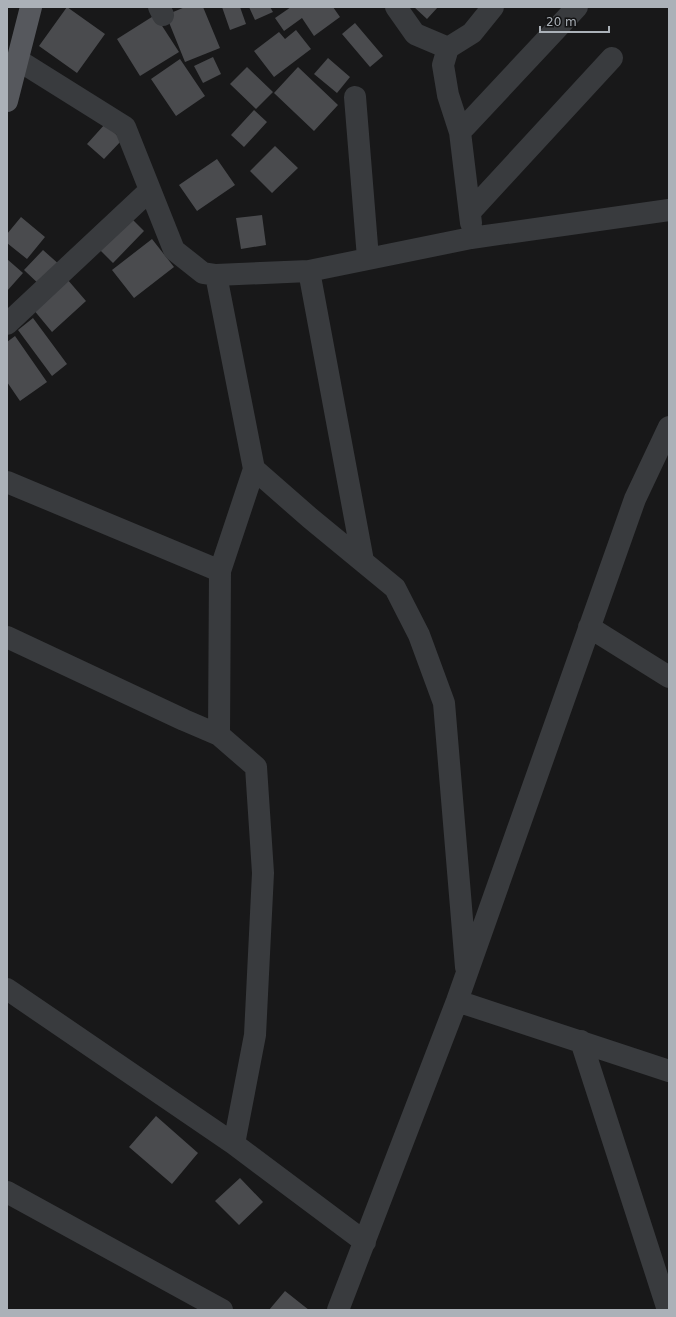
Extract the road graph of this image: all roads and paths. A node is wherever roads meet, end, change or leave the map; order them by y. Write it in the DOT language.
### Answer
graph roads {
  1 [pos="31,7"];
  2 [pos="396,7"];
  3 [pos="493,7"];
  4 [pos="577,7"];
  5 [pos="448,48"];
  6 [pos="612,58"];
  7 [pos="18,60"];
  8 [pos="355,96"];
  9 [pos="7,101"];
  10 [pos="460,132"];
  11 [pos="149,191"];
  12 [pos="669,210"];
  13 [pos="470,212"];
  14 [pos="472,238"];
  15 [pos="368,258"];
  16 [pos="309,270"];
  17 [pos="216,275"];
  18 [pos="7,324"];
  19 [pos="669,427"];
  20 [pos="254,469"];
  21 [pos="7,482"];
  22 [pos="363,561"];
  23 [pos="220,571"];
  24 [pos="589,627"];
  25 [pos="7,637"];
  26 [pos="669,677"];
  27 [pos="219,735"];
  28 [pos="467,974"];
  29 [pos="7,990"];
  30 [pos="458,1001"];
  31 [pos="581,1041"];
  32 [pos="669,1071"];
  33 [pos="234,1144"];
  34 [pos="7,1192"];
  35 [pos="365,1242"];
  36 [pos="668,1307"];
  37 [pos="222,1310"];
  38 [pos="338,1310"];
  1 -- 7 [label="main road"];
  2 -- 5 [label="street"];
  3 -- 5 [label="street"];
  4 -- 10 [label="street"];
  5 -- 10 [label="street"];
  6 -- 13 [label="street"];
  7 -- 9 [label="main road"];
  7 -- 11 [label="street"];
  8 -- 15 [label="street"];
  10 -- 13 [label="street"];
  11 -- 17 [label="street"];
  11 -- 18 [label="street"];
  12 -- 14 [label="street"];
  13 -- 14 [label="street"];
  14 -- 15 [label="street"];
  15 -- 16 [label="street"];
  16 -- 17 [label="street"];
  16 -- 22 [label="street"];
  17 -- 20 [label="street"];
  19 -- 24 [label="street"];
  20 -- 22 [label="street"];
  20 -- 23 [label="street"];
  21 -- 23 [label="street"];
  22 -- 28 [label="street"];
  23 -- 27 [label="street"];
  24 -- 26 [label="street"];
  24 -- 28 [label="street"];
  25 -- 27 [label="street"];
  27 -- 33 [label="street"];
  28 -- 30 [label="street"];
  29 -- 33 [label="street"];
  30 -- 31 [label="street"];
  30 -- 35 [label="street"];
  31 -- 32 [label="street"];
  31 -- 36 [label="street"];
  33 -- 35 [label="street"];
  34 -- 37 [label="street"];
  35 -- 38 [label="street"];
}
